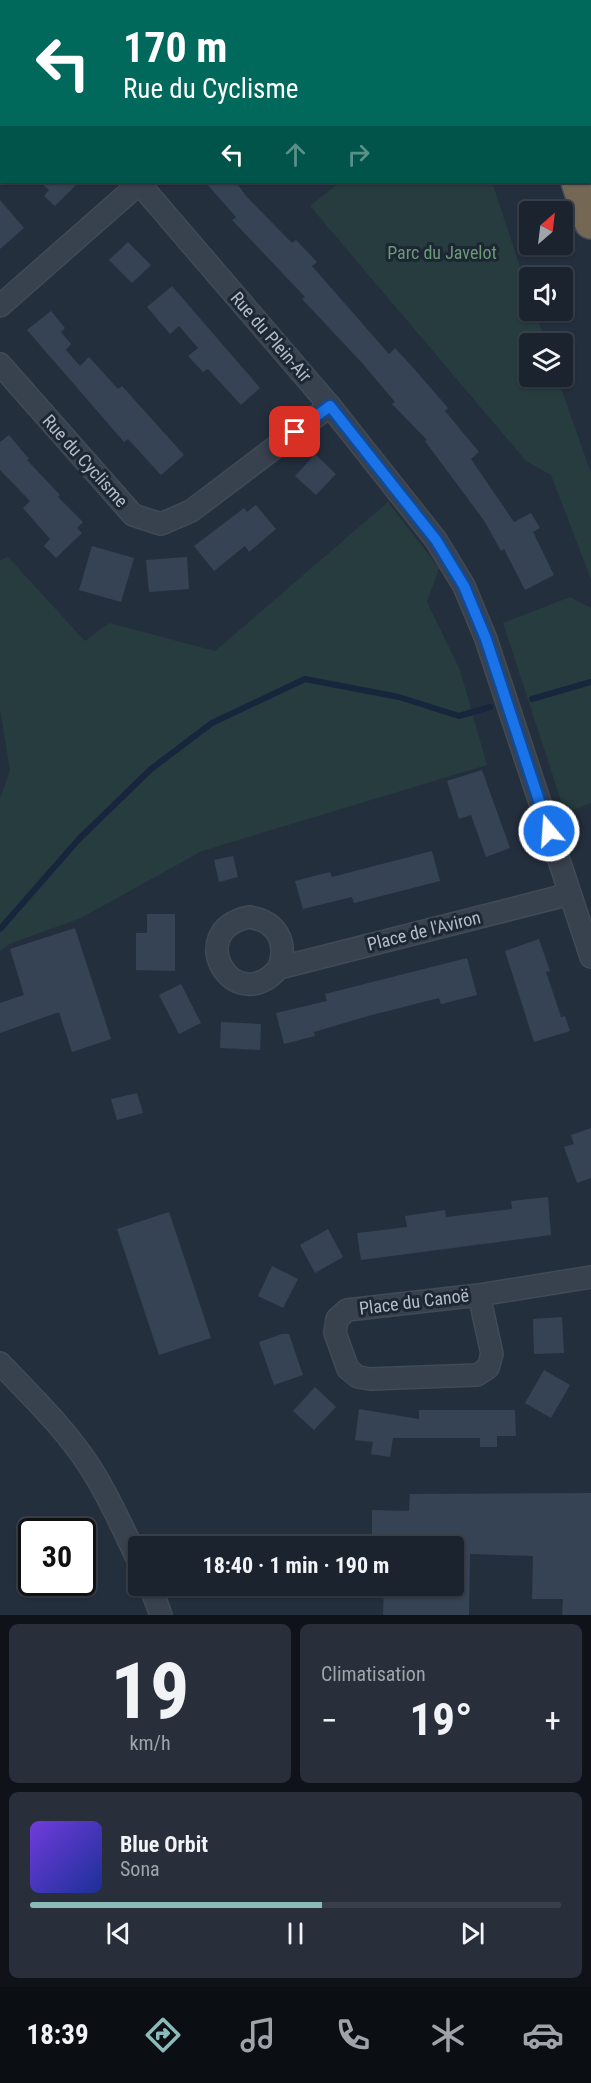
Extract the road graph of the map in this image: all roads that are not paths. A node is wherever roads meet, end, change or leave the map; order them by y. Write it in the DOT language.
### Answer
graph roads {
  1 [pos="138,183"];
  2 [pos="140,183"];
  3 [pos="578,183"];
  4 [pos="591,222"];
  5 [pos="0,306"];
  6 [pos="0,364"];
  7 [pos="330,406"];
  8 [pos="570,894"];
  9 [pos="591,957"];
  10 [pos="279,968"];
  11 [pos="591,1277"];
  12 [pos="479,1295"];
  13 [pos="0,1363"];
  14 [pos="128,1539"];
  15 [pos="154,1596"];
  16 [pos="161,1615"];
  1 -- 5 [label="street"];
  2 -- 7 [label="street, Rue du Plein-Air"];
  3 -- 4 [label="highway"];
  6 -- 7 [label="street, Rue du Cyclisme"];
  7 -- 8 [label="street, Rue du Plein-Air"];
  8 -- 9 [label="street, Rue du Plein-Air"];
  8 -- 10 [label="street, Place de l'Aviron"];
  11 -- 12 [label="street, Place du Canoë"];
  12 -- 12 [label="street, Place du Canoë"];
  13 -- 14 [label="street"];
  15 -- 16 [label="street"];
}
